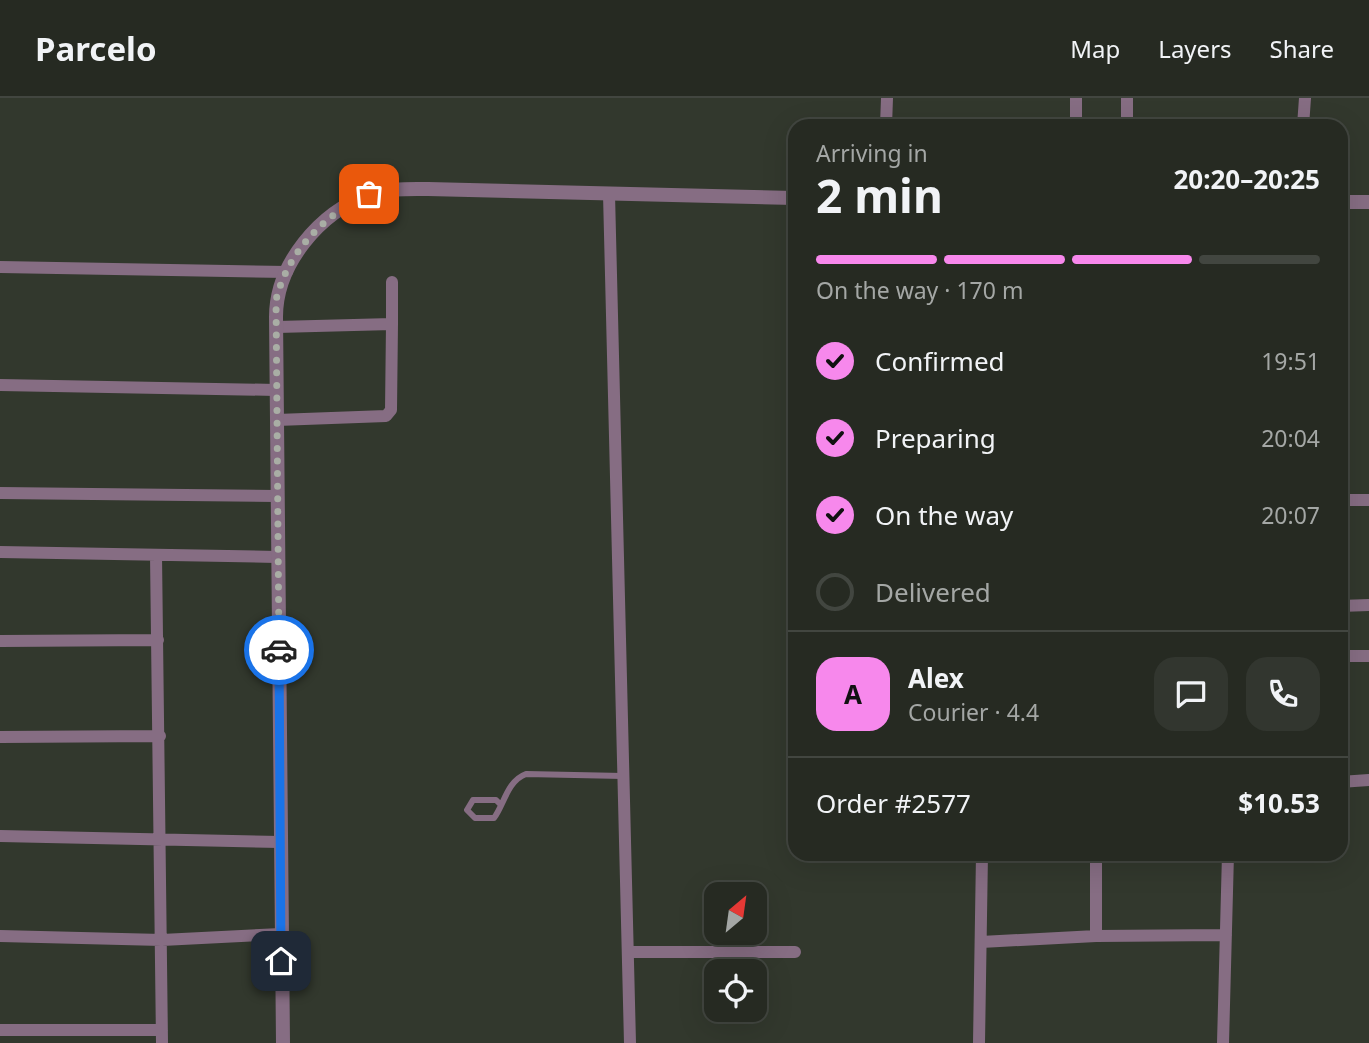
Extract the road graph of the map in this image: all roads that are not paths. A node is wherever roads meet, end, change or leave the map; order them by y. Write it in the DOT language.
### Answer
graph roads {
  1 [pos="887,98"];
  2 [pos="1076,98"];
  3 [pos="1128,98"];
  4 [pos="1305,98"];
  5 [pos="886,119"];
  6 [pos="1076,119"];
  7 [pos="1127,119"];
  8 [pos="1304,119"];
  9 [pos="609,194"];
  10 [pos="788,198"];
  11 [pos="1348,202"];
  12 [pos="1369,202"];
  13 [pos="0,267"];
  14 [pos="287,272"];
  15 [pos="392,282"];
  16 [pos="392,324"];
  17 [pos="277,327"];
  18 [pos="0,385"];
  19 [pos="276,390"];
  20 [pos="277,420"];
  21 [pos="0,493"];
  22 [pos="276,496"];
  23 [pos="1348,500"];
  24 [pos="1369,500"];
  25 [pos="0,552"];
  26 [pos="156,555"];
  27 [pos="277,557"];
  28 [pos="1369,605"];
  29 [pos="1348,606"];
  30 [pos="0,640"];
  31 [pos="158,640"];
  32 [pos="1348,656"];
  33 [pos="1369,656"];
  34 [pos="160,736"];
  35 [pos="0,737"];
  36 [pos="623,776"];
  37 [pos="1369,780"];
  38 [pos="1348,781"];
  39 [pos="500,804"];
  40 [pos="0,836"];
  41 [pos="162,839"];
  42 [pos="280,842"];
  43 [pos="982,861"];
  44 [pos="1096,861"];
  45 [pos="1228,861"];
  46 [pos="281,934"];
  47 [pos="1226,935"];
  48 [pos="0,936"];
  49 [pos="1096,936"];
  50 [pos="162,940"];
  51 [pos="981,942"];
  52 [pos="628,952"];
  53 [pos="796,952"];
  54 [pos="0,1030"];
  55 [pos="162,1036"];
  56 [pos="282,1043"];
  57 [pos="630,1043"];
  58 [pos="979,1043"];
  59 [pos="1223,1043"];
  1 -- 5 [label="street"];
  2 -- 6 [label="street"];
  3 -- 7 [label="street"];
  4 -- 8 [label="street"];
  9 -- 10 [label="street"];
  9 -- 14 [label="street"];
  9 -- 36 [label="street"];
  11 -- 12 [label="street"];
  13 -- 14 [label="street"];
  14 -- 17 [label="street"];
  15 -- 16 [label="street"];
  16 -- 17 [label="street"];
  16 -- 20 [label="street"];
  17 -- 19 [label="street"];
  18 -- 19 [label="street"];
  19 -- 20 [label="street"];
  20 -- 22 [label="street"];
  21 -- 22 [label="street"];
  22 -- 27 [label="street"];
  23 -- 24 [label="street"];
  25 -- 26 [label="street"];
  26 -- 27 [label="street"];
  26 -- 31 [label="street"];
  27 -- 42 [label="street"];
  28 -- 29 [label="street"];
  30 -- 31 [label="street"];
  31 -- 34 [label="street"];
  32 -- 33 [label="street"];
  34 -- 35 [label="street"];
  34 -- 41 [label="street"];
  36 -- 39 [label="lane"];
  36 -- 52 [label="street"];
  37 -- 38 [label="street"];
  39 -- 39 [label="lane"];
  40 -- 41 [label="street"];
  41 -- 42 [label="street"];
  41 -- 50 [label="street"];
  42 -- 46 [label="street"];
  43 -- 51 [label="street"];
  44 -- 49 [label="street"];
  45 -- 47 [label="street"];
  46 -- 50 [label="street"];
  46 -- 56 [label="street"];
  47 -- 49 [label="street"];
  47 -- 59 [label="street"];
  48 -- 50 [label="street"];
  49 -- 51 [label="street"];
  50 -- 55 [label="street"];
  51 -- 58 [label="street"];
  52 -- 53 [label="street"];
  52 -- 57 [label="street"];
  54 -- 55 [label="street"];
}
